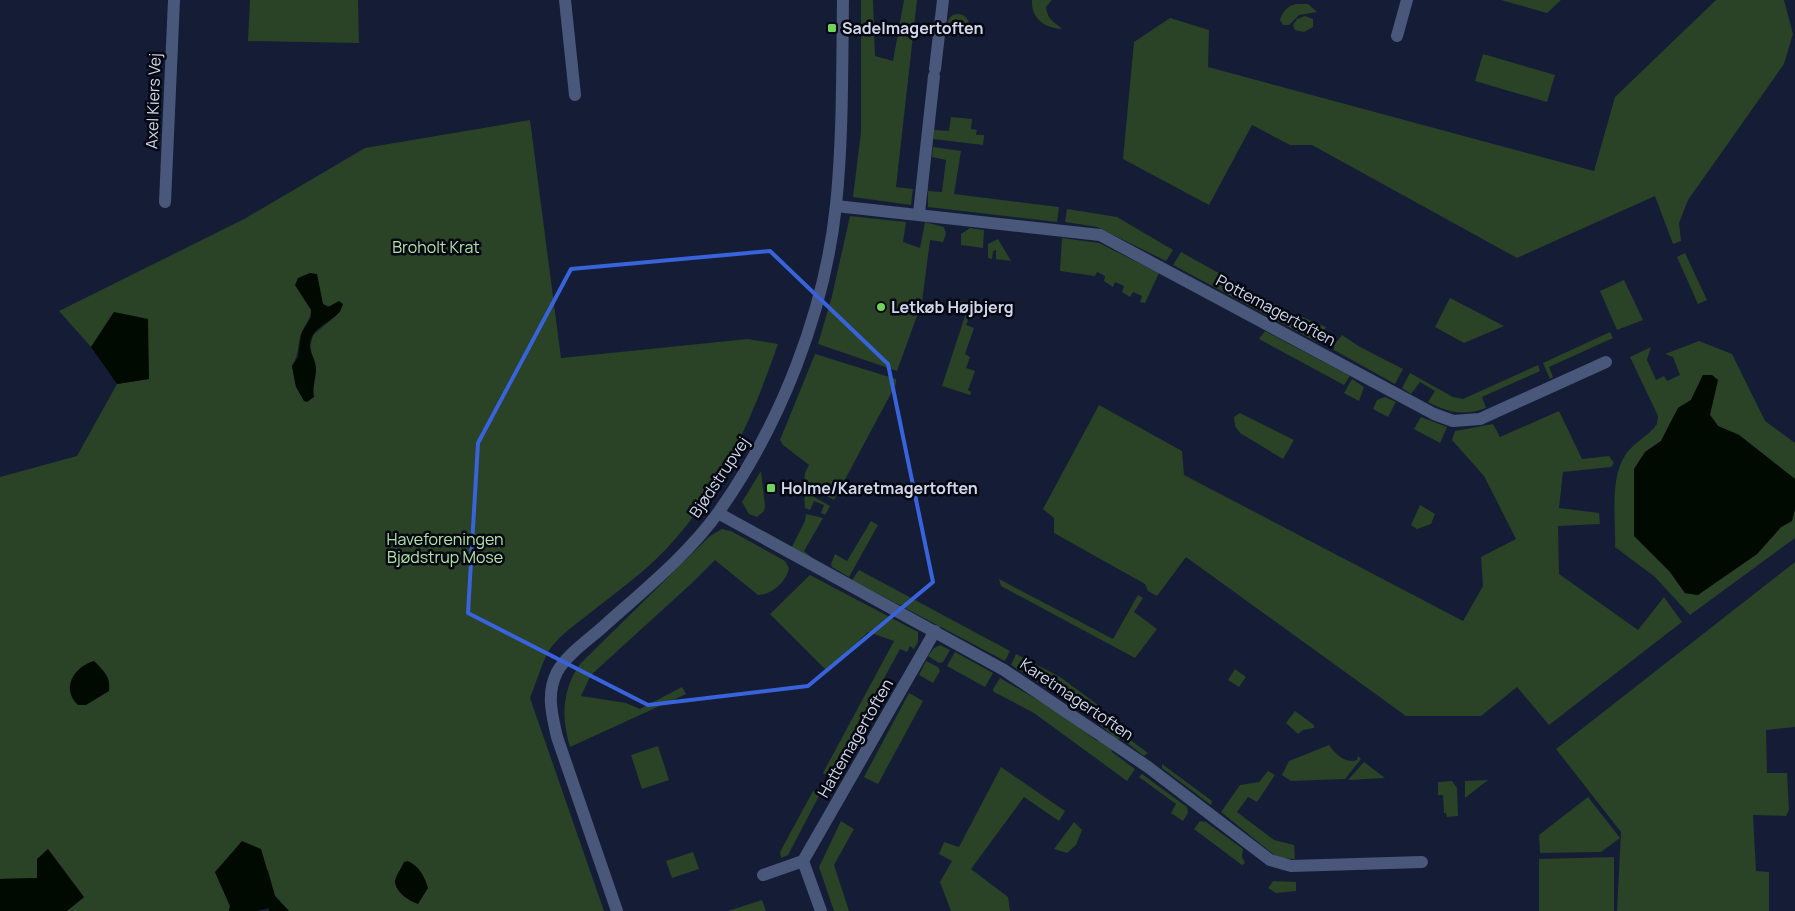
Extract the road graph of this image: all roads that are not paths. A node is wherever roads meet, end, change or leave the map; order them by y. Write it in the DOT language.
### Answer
graph roads {
  1 [pos="174,0"];
  2 [pos="565,0"];
  3 [pos="843,0"];
  4 [pos="944,0"];
  5 [pos="1407,0"];
  6 [pos="1397,36"];
  7 [pos="575,95"];
  8 [pos="165,202"];
  9 [pos="836,206"];
  10 [pos="919,214"];
  11 [pos="1606,362"];
  12 [pos="718,513"];
  13 [pos="936,631"];
  14 [pos="804,861"];
  15 [pos="1422,862"];
  16 [pos="762,874"];
  17 [pos="617,911"];
  18 [pos="821,911"];
  1 -- 8 [label="street, Axel Kiers Vej"];
  2 -- 7 [label="street"];
  3 -- 9 [label="street, Bjødstrupvej"];
  4 -- 10 [label="street"];
  5 -- 6 [label="street"];
  9 -- 10 [label="street, Pottemagertoften"];
  9 -- 12 [label="street, Bjødstrupvej"];
  10 -- 11 [label="street, Pottemagertoften"];
  12 -- 13 [label="street, Karetmagertoften"];
  12 -- 17 [label="street, Bjødstrupvej"];
  13 -- 14 [label="street, Hattemagertoften"];
  13 -- 15 [label="street, Karetmagertoften"];
  14 -- 16 [label="street"];
  14 -- 18 [label="street"];
}
